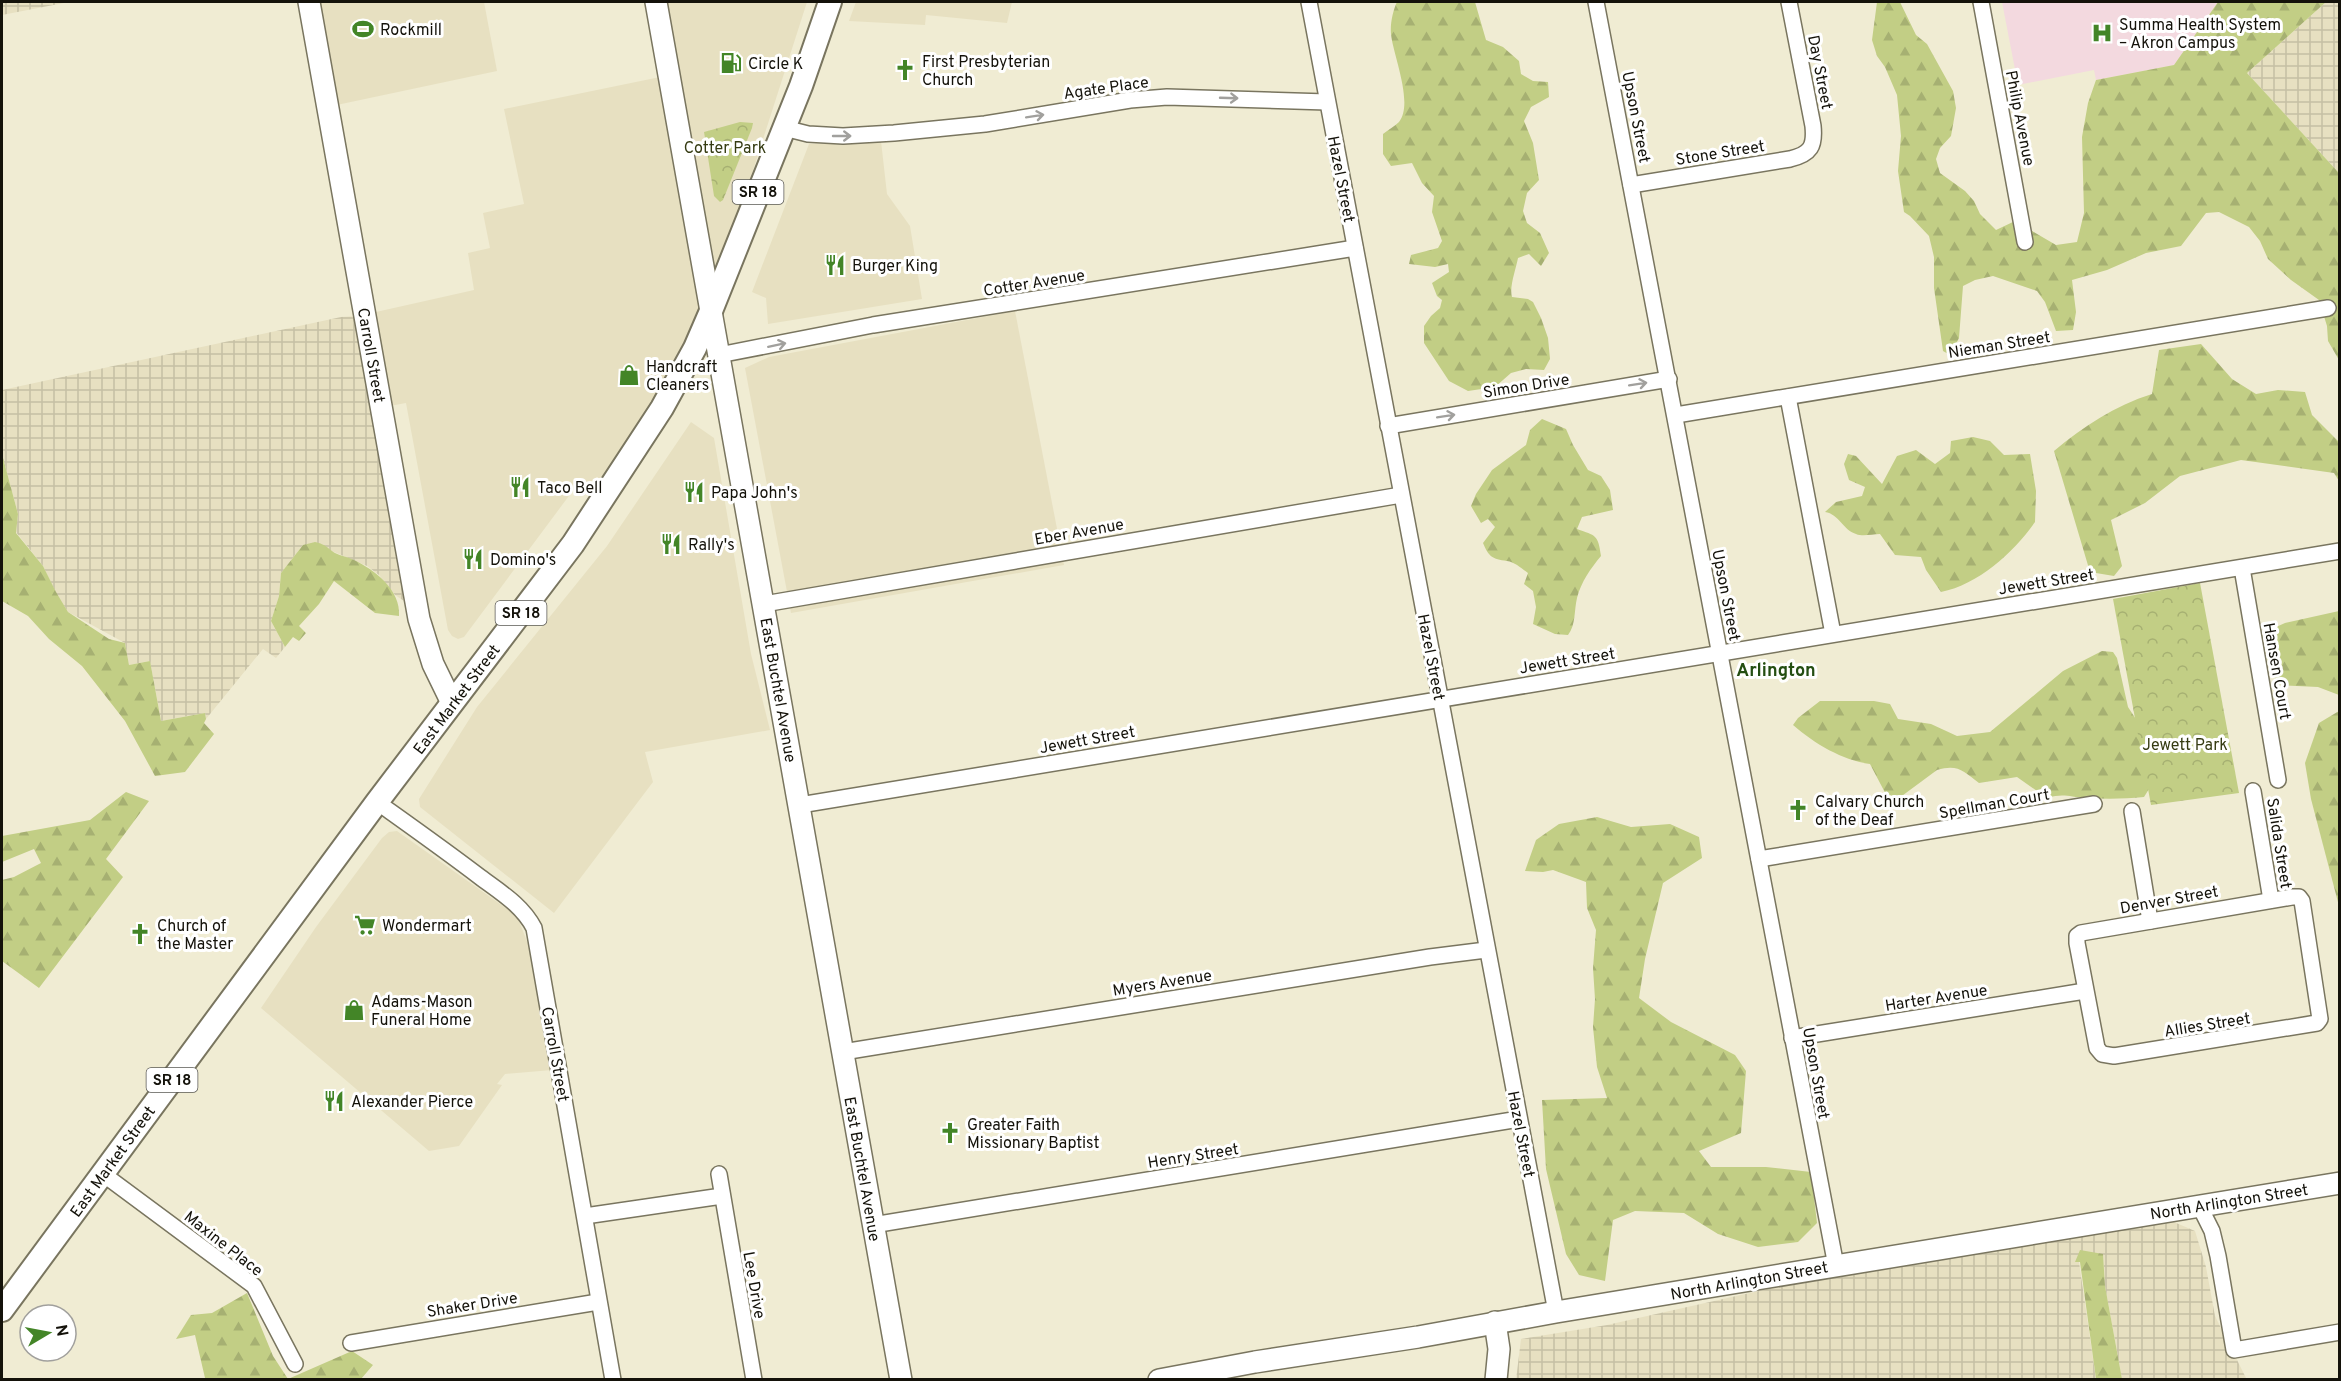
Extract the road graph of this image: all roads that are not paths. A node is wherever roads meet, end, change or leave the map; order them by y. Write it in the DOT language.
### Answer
graph roads {
  1 [pos="309,2"];
  2 [pos="656,2"];
  3 [pos="830,2"];
  4 [pos="1309,2"];
  5 [pos="1596,2"];
  6 [pos="1789,2"];
  7 [pos="1981,2"];
  8 [pos="1327,102"];
  9 [pos="784,128"];
  10 [pos="1811,149"];
  11 [pos="1631,185"];
  12 [pos="2025,242"];
  13 [pos="1355,248"];
  14 [pos="2328,308"];
  15 [pos="711,311"];
  16 [pos="719,355"];
  17 [pos="1669,379"];
  18 [pos="1788,398"];
  19 [pos="1676,415"];
  20 [pos="1388,426"];
  21 [pos="1401,495"];
  22 [pos="2340,551"];
  23 [pos="2242,568"];
  24 [pos="764,604"];
  25 [pos="1833,634"];
  26 [pos="1720,653"];
  27 [pos="1441,700"];
  28 [pos="452,703"];
  29 [pos="2278,780"];
  30 [pos="2253,791"];
  31 [pos="377,802"];
  32 [pos="2094,804"];
  33 [pos="800,806"];
  34 [pos="2132,811"];
  35 [pos="1759,859"];
  36 [pos="2299,897"];
  37 [pos="2271,900"];
  38 [pos="2151,921"];
  39 [pos="1486,950"];
  40 [pos="2085,991"];
  41 [pos="2317,1023"];
  42 [pos="1792,1038"];
  43 [pos="843,1052"];
  44 [pos="1519,1119"];
  45 [pos="103,1174"];
  46 [pos="719,1174"];
  47 [pos="2340,1183"];
  48 [pos="723,1196"];
  49 [pos="2199,1205"];
  50 [pos="585,1216"];
  51 [pos="873,1225"];
  52 [pos="1836,1266"];
  53 [pos="598,1302"];
  54 [pos="2,1310"];
  55 [pos="1556,1312"];
  56 [pos="1495,1322"];
  57 [pos="2340,1332"];
  58 [pos="351,1343"];
  59 [pos="295,1365"];
  60 [pos="1187,1377"];
  61 [pos="613,1380"];
  62 [pos="754,1380"];
  63 [pos="901,1380"];
  64 [pos="1159,1380"];
  65 [pos="1496,1380"];
  1 -- 28 [label="street, Carroll Street"];
  2 -- 15 [label="street, East Buchtel Avenue"];
  3 -- 9 [label="main road, East Market Street / SR 18"];
  4 -- 8 [label="street, Hazel Street"];
  5 -- 11 [label="street, Upson Street"];
  6 -- 10 [label="street, Day Street"];
  7 -- 12 [label="street, Philip Avenue"];
  9 -- 8 [label="street, Agate Place, one-way"];
  8 -- 13 [label="street, Hazel Street"];
  9 -- 15 [label="main road, East Market Street / SR 18"];
  10 -- 11 [label="street, Stone Street"];
  11 -- 17 [label="street, Upson Street"];
  16 -- 13 [label="street, Cotter Avenue, one-way"];
  13 -- 20 [label="street, Hazel Street"];
  14 -- 18 [label="street, Nieman Street"];
  15 -- 16 [label="street, East Buchtel Avenue"];
  15 -- 28 [label="main road, East Market Street / SR 18"];
  16 -- 24 [label="street, East Buchtel Avenue"];
  17 -- 19 [label="street, Upson Street"];
  20 -- 17 [label="street, Simon Drive, one-way"];
  18 -- 19 [label="street, Nieman Street"];
  18 -- 25 [label="street"];
  19 -- 26 [label="street, Upson Street"];
  20 -- 21 [label="street, Hazel Street"];
  21 -- 24 [label="street, Eber Avenue"];
  21 -- 27 [label="street, Hazel Street"];
  22 -- 23 [label="street, Jewett Street"];
  23 -- 25 [label="street, Jewett Street"];
  23 -- 29 [label="street, Hansen Court"];
  24 -- 33 [label="street, East Buchtel Avenue"];
  25 -- 26 [label="street, Jewett Street"];
  26 -- 27 [label="street, Jewett Street"];
  26 -- 35 [label="street, Upson Street"];
  27 -- 33 [label="street, Jewett Street"];
  27 -- 39 [label="street, Hazel Street"];
  28 -- 31 [label="main road, East Market Street / SR 18"];
  30 -- 37 [label="street, Salida Street"];
  31 -- 45 [label="main road, East Market Street / SR 18"];
  31 -- 50 [label="street, Carroll Street"];
  32 -- 35 [label="street, Spellman Court"];
  33 -- 43 [label="street, East Buchtel Avenue"];
  34 -- 38 [label="street"];
  35 -- 42 [label="street, Upson Street"];
  36 -- 37 [label="street, Denver Street"];
  36 -- 41 [label="street, Salida Street"];
  37 -- 38 [label="street, Denver Street"];
  38 -- 40 [label="street, Denver Street"];
  39 -- 43 [label="street, Myers Avenue"];
  39 -- 44 [label="street, Hazel Street"];
  40 -- 41 [label="street, Allies Street"];
  40 -- 42 [label="street, Harter Avenue"];
  42 -- 52 [label="street, Upson Street"];
  43 -- 51 [label="street, East Buchtel Avenue"];
  44 -- 51 [label="street, Henry Street"];
  44 -- 55 [label="street, Hazel Street"];
  45 -- 54 [label="main road, East Market Street / SR 18"];
  45 -- 59 [label="street, Maxine Place"];
  46 -- 48 [label="street, Lee Drive"];
  47 -- 49 [label="street, North Arlington Street"];
  48 -- 50 [label="street"];
  48 -- 62 [label="street, Lee Drive"];
  49 -- 52 [label="street, North Arlington Street"];
  49 -- 57 [label="street"];
  50 -- 53 [label="street, Carroll Street"];
  51 -- 63 [label="street, East Buchtel Avenue"];
  52 -- 55 [label="street, North Arlington Street"];
  53 -- 58 [label="street, Shaker Drive"];
  53 -- 61 [label="street, Carroll Street"];
  55 -- 56 [label="street, North Arlington Street"];
  56 -- 60 [label="street, North Arlington Street"];
  56 -- 65 [label="street"];
  60 -- 64 [label="street, North Arlington Street"];
}
